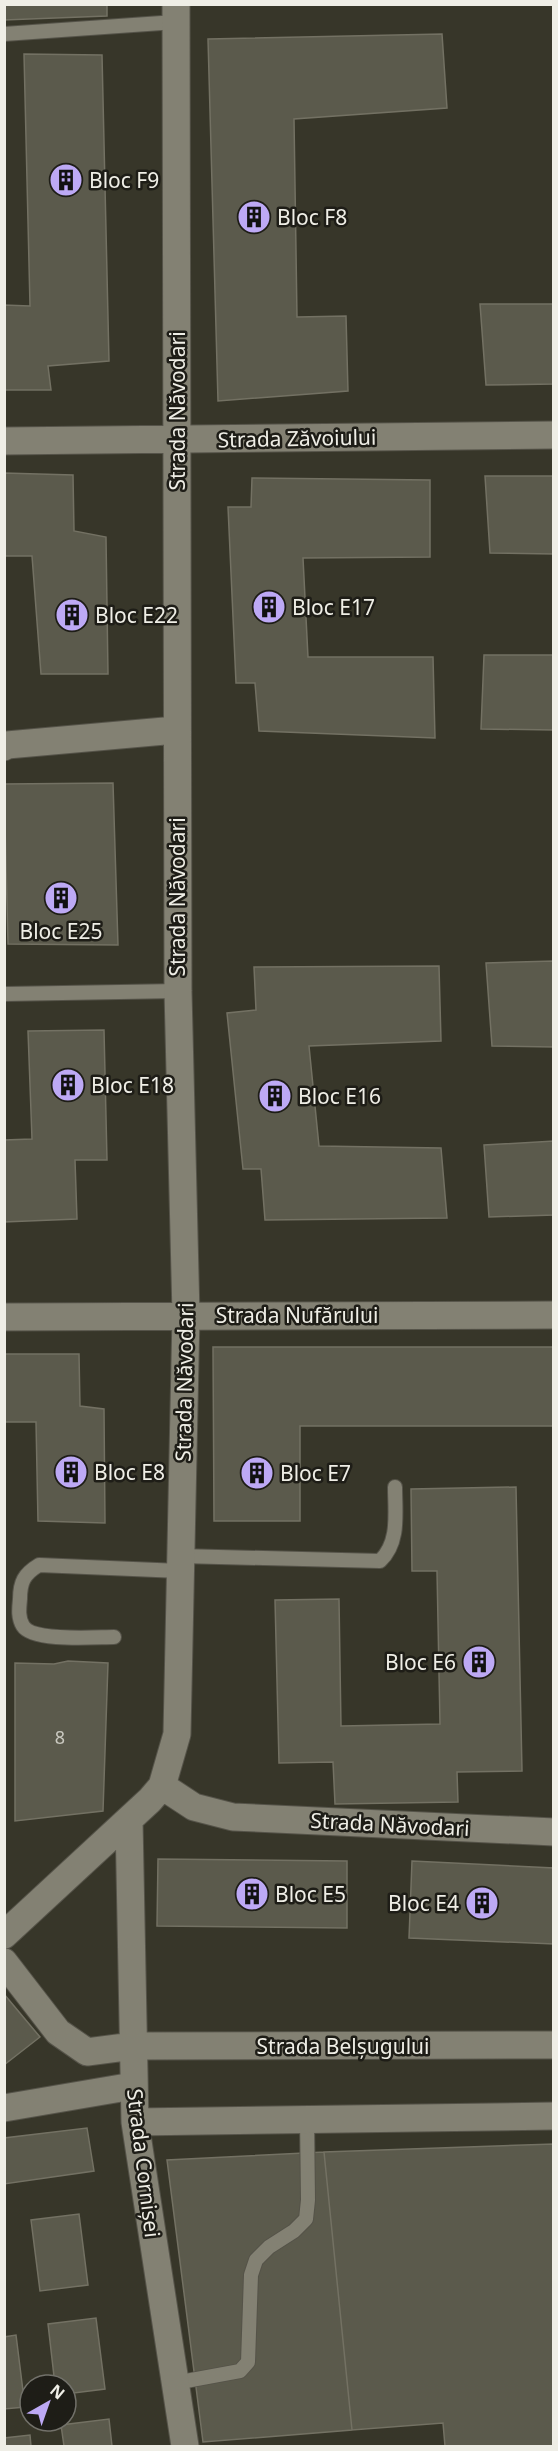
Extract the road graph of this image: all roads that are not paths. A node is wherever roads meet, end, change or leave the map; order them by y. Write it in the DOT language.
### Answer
graph roads {
  1 [pos="176,13"];
  2 [pos="4,34"];
  3 [pos="554,435"];
  4 [pos="178,440"];
  5 [pos="4,441"];
  6 [pos="176,730"];
  7 [pos="4,747"];
  8 [pos="178,991"];
  9 [pos="4,994"];
  10 [pos="186,1315"];
  11 [pos="554,1316"];
  12 [pos="4,1317"];
  13 [pos="395,1487"];
  14 [pos="181,1564"];
  15 [pos="114,1637"];
  16 [pos="162,1786"];
  17 [pos="129,1820"];
  18 [pos="554,1832"];
  19 [pos="4,1935"];
  20 [pos="4,1962"];
  21 [pos="554,2044"];
  22 [pos="133,2046"];
  23 [pos="133,2086"];
  24 [pos="4,2108"];
  25 [pos="554,2116"];
  26 [pos="307,2119"];
  27 [pos="135,2122"];
  28 [pos="175,2384"];
  29 [pos="185,2446"];
  1 -- 2 [label="lane"];
  1 -- 4 [label="street, Strada Năvodari"];
  3 -- 4 [label="street, Strada Zăvoiului"];
  4 -- 5 [label="street, Strada Zăvoiului"];
  4 -- 6 [label="street, Strada Năvodari"];
  6 -- 7 [label="street"];
  6 -- 8 [label="street, Strada Năvodari"];
  8 -- 9 [label="lane"];
  8 -- 10 [label="street, Strada Năvodari"];
  10 -- 11 [label="street, Strada Nufărului"];
  10 -- 12 [label="street, Strada Nufărului"];
  10 -- 14 [label="street, Strada Năvodari"];
  13 -- 14 [label="lane"];
  14 -- 15 [label="lane"];
  14 -- 16 [label="street, Strada Năvodari"];
  16 -- 17 [label="street, Strada Năvodari"];
  16 -- 18 [label="street, Strada Năvodari"];
  17 -- 19 [label="street, Strada Năvodari"];
  17 -- 22 [label="street, Strada Cornișei"];
  20 -- 22 [label="street"];
  21 -- 22 [label="street, Strada Belșugului"];
  22 -- 23 [label="street, Strada Cornișei"];
  23 -- 24 [label="street"];
  23 -- 27 [label="street, Strada Cornișei"];
  25 -- 26 [label="street"];
  26 -- 27 [label="street"];
  26 -- 28 [label="lane"];
  27 -- 28 [label="street, Strada Cornișei"];
  28 -- 29 [label="street, Strada Cornișei"];
}
